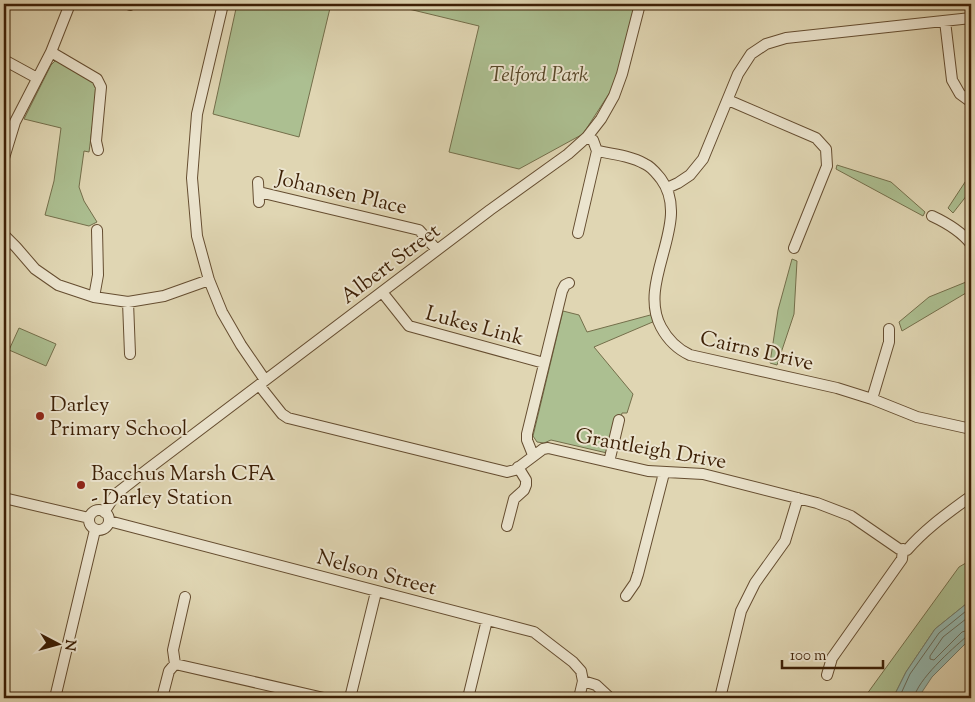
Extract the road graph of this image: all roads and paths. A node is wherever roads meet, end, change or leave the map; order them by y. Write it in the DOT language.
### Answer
graph roads {
  1 [pos="70,4"];
  2 [pos="223,4"];
  3 [pos="640,4"];
  4 [pos="971,18"];
  5 [pos="945,21"];
  6 [pos="51,52"];
  7 [pos="4,60"];
  8 [pos="37,78"];
  9 [pos="728,100"];
  10 [pos="971,102"];
  11 [pos="4,119"];
  12 [pos="15,122"];
  13 [pos="588,137"];
  14 [pos="98,150"];
  15 [pos="597,150"];
  16 [pos="4,158"];
  17 [pos="667,188"];
  18 [pos="259,192"];
  19 [pos="932,216"];
  20 [pos="97,230"];
  21 [pos="578,233"];
  22 [pos="4,235"];
  23 [pos="971,244"];
  24 [pos="794,248"];
  25 [pos="437,250"];
  26 [pos="209,280"];
  27 [pos="569,283"];
  28 [pos="382,292"];
  29 [pos="94,297"];
  30 [pos="128,302"];
  31 [pos="889,330"];
  32 [pos="130,354"];
  33 [pos="544,363"];
  34 [pos="262,382"];
  35 [pos="872,398"];
  36 [pos="619,420"];
  37 [pos="971,429"];
  38 [pos="533,455"];
  39 [pos="609,462"];
  40 [pos="518,467"];
  41 [pos="664,473"];
  42 [pos="971,496"];
  43 [pos="4,498"];
  44 [pos="798,498"];
  45 [pos="107,516"];
  46 [pos="89,518"];
  47 [pos="507,526"];
  48 [pos="95,530"];
  49 [pos="903,549"];
  50 [pos="376,592"];
  51 [pos="626,596"];
  52 [pos="186,597"];
  53 [pos="488,620"];
  54 [pos="175,664"];
  55 [pos="827,675"];
  56 [pos="583,681"];
  57 [pos="55,698"];
  58 [pos="162,698"];
  59 [pos="324,698"];
  60 [pos="350,698"];
  61 [pos="468,698"];
  62 [pos="578,698"];
  63 [pos="610,698"];
  64 [pos="720,698"];
  1 -- 6 [label="street"];
  2 -- 26 [label="street"];
  3 -- 13 [label="street, Albert Street"];
  4 -- 5 [label="street"];
  5 -- 9 [label="street"];
  5 -- 10 [label="street"];
  6 -- 8 [label="street"];
  6 -- 14 [label="street"];
  7 -- 8 [label="street"];
  8 -- 12 [label="street"];
  9 -- 17 [label="street"];
  9 -- 24 [label="street"];
  11 -- 12 [label="street"];
  12 -- 16 [label="street"];
  13 -- 15 [label="street"];
  13 -- 25 [label="street, Albert Street"];
  15 -- 17 [label="street"];
  15 -- 21 [label="street"];
  17 -- 35 [label="street, Cairns Drive"];
  18 -- 25 [label="street, Johansen Place"];
  19 -- 23 [label="street"];
  20 -- 29 [label="street"];
  22 -- 29 [label="street"];
  25 -- 28 [label="street, Albert Street"];
  26 -- 30 [label="street"];
  26 -- 34 [label="street"];
  27 -- 33 [label="street"];
  28 -- 33 [label="street, Lukes Link"];
  28 -- 34 [label="street, Albert Street"];
  29 -- 30 [label="street"];
  30 -- 32 [label="street"];
  31 -- 35 [label="street"];
  33 -- 38 [label="street"];
  34 -- 40 [label="street"];
  34 -- 45 [label="street, Albert Street"];
  35 -- 37 [label="street, Cairns Drive"];
  36 -- 39 [label="street"];
  38 -- 39 [label="street, Grantleigh Drive"];
  38 -- 40 [label="street, Grantleigh Drive"];
  39 -- 41 [label="street, Grantleigh Drive"];
  40 -- 47 [label="street"];
  41 -- 44 [label="street, Grantleigh Drive"];
  41 -- 51 [label="street"];
  42 -- 49 [label="street"];
  43 -- 46 [label="street"];
  44 -- 49 [label="street, Grantleigh Drive"];
  44 -- 64 [label="street"];
  45 -- 46 [label="street"];
  45 -- 48 [label="street"];
  45 -- 50 [label="street, Nelson Street"];
  46 -- 48 [label="street"];
  48 -- 57 [label="street"];
  49 -- 55 [label="street"];
  50 -- 53 [label="street, Nelson Street"];
  50 -- 60 [label="street"];
  52 -- 54 [label="street"];
  53 -- 56 [label="street, Nelson Street"];
  53 -- 61 [label="street"];
  54 -- 58 [label="street"];
  54 -- 59 [label="street"];
  56 -- 62 [label="street"];
  56 -- 63 [label="street, Nelson Street"];
}
